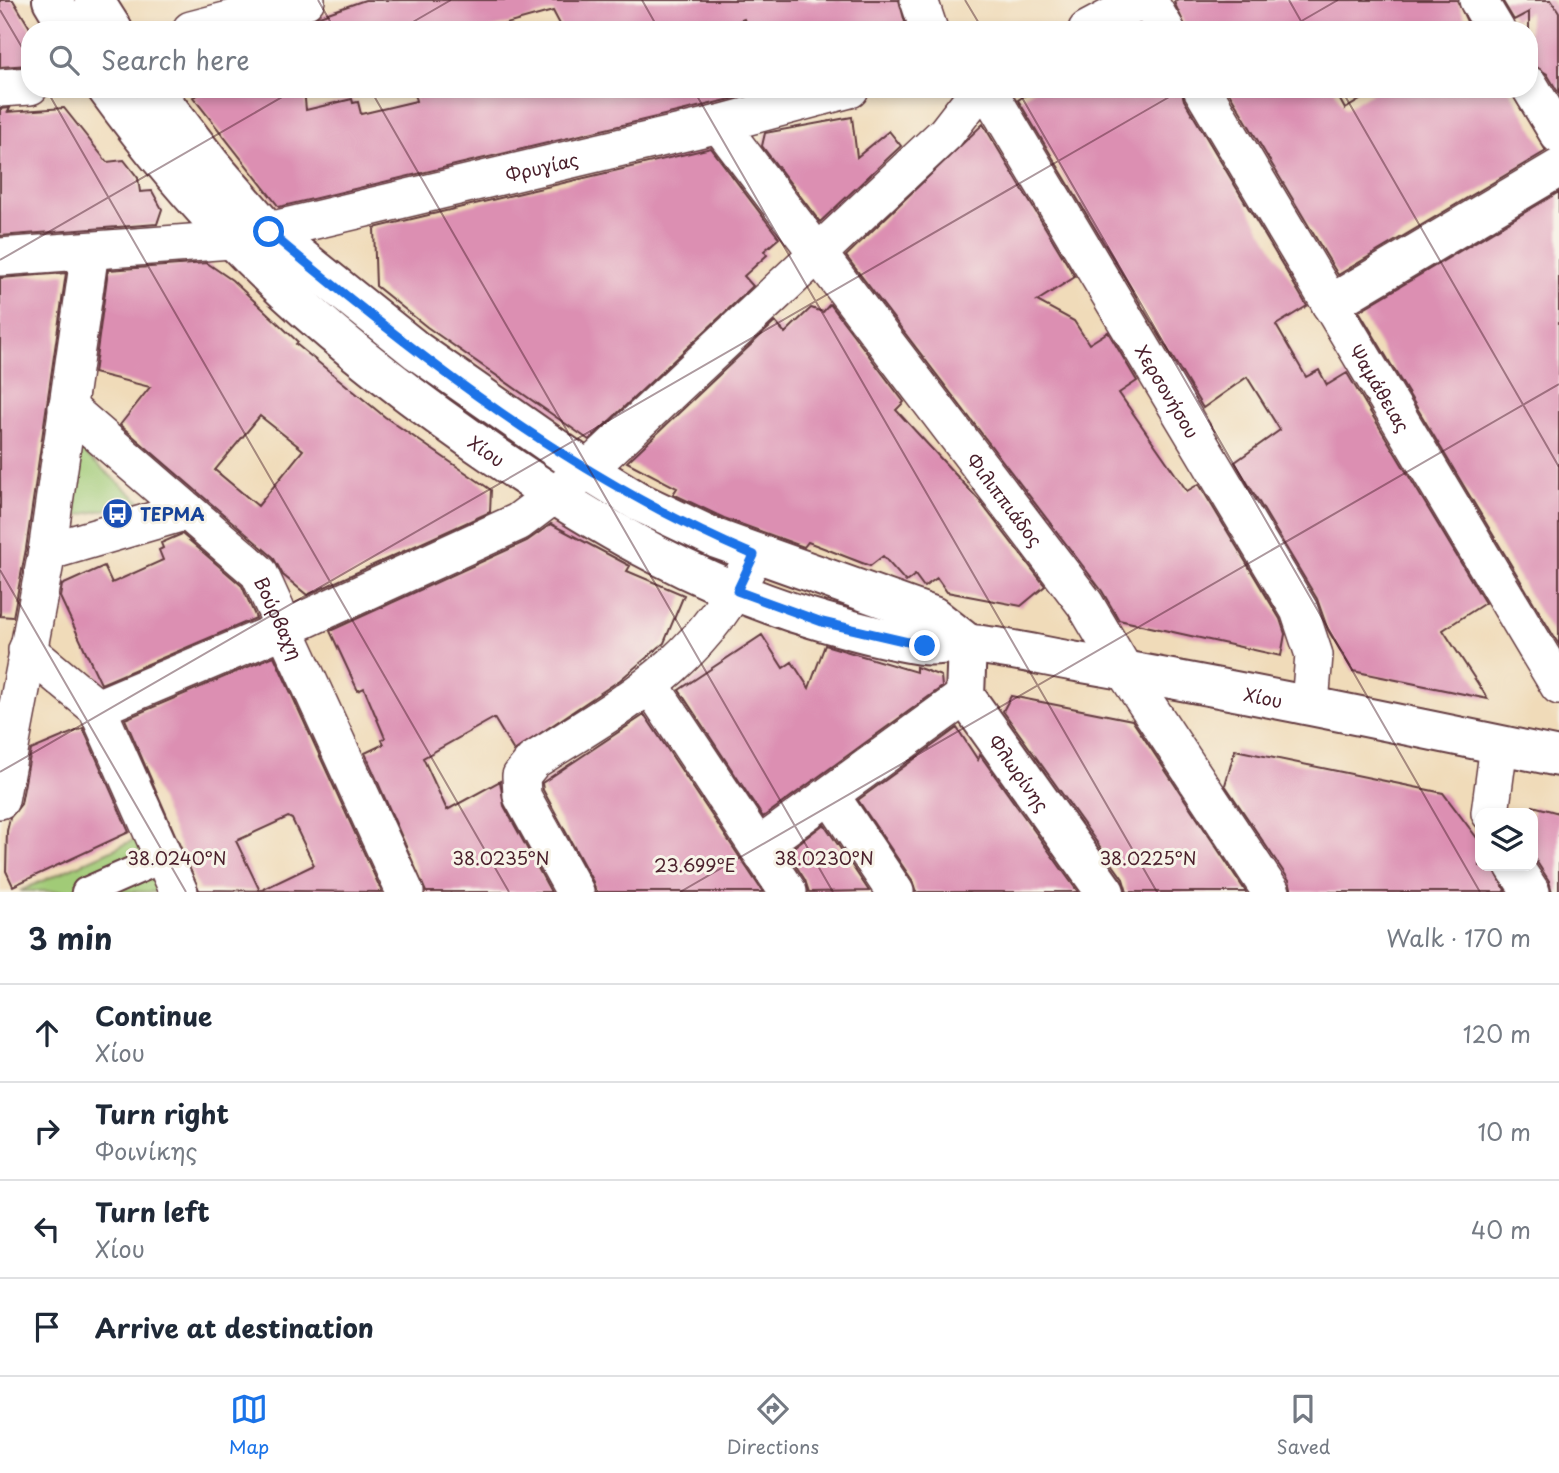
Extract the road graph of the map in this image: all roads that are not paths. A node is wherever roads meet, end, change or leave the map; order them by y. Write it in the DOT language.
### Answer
graph roads {
  1 [pos="52,0"];
  2 [pos="94,0"];
  3 [pos="306,0"];
  4 [pos="919,0"];
  5 [pos="1146,0"];
  6 [pos="1478,0"];
  7 [pos="65,21"];
  8 [pos="107,21"];
  9 [pos="226,21"];
  10 [pos="926,21"];
  11 [pos="1105,21"];
  12 [pos="1160,21"];
  13 [pos="1491,21"];
  14 [pos="21,87"];
  15 [pos="0,88"];
  16 [pos="114,98"];
  17 [pos="160,98"];
  18 [pos="816,98"];
  19 [pos="974,98"];
  20 [pos="992,98"];
  21 [pos="1207,98"];
  22 [pos="1537,98"];
  23 [pos="719,124"];
  24 [pos="1559,135"];
  25 [pos="1559,168"];
  26 [pos="269,232"];
  27 [pos="231,240"];
  28 [pos="90,251"];
  29 [pos="819,253"];
  30 [pos="0,257"];
  31 [pos="1330,304"];
  32 [pos="67,407"];
  33 [pos="587,471"];
  34 [pos="554,497"];
  35 [pos="187,511"];
  36 [pos="47,552"];
  37 [pos="754,555"];
  38 [pos="737,591"];
  39 [pos="284,629"];
  40 [pos="967,643"];
  41 [pos="14,650"];
  42 [pos="1124,670"];
  43 [pos="651,686"];
  44 [pos="1559,686"];
  45 [pos="965,696"];
  46 [pos="1310,704"];
  47 [pos="97,708"];
  48 [pos="1499,745"];
  49 [pos="1559,757"];
  50 [pos="830,795"];
  51 [pos="0,800"];
  52 [pos="1491,808"];
  53 [pos="758,847"];
  54 [pos="163,858"];
  55 [pos="1517,871"];
  56 [pos="86,892"];
  57 [pos="179,892"];
  58 [pos="405,892"];
  59 [pos="575,892"];
  60 [pos="788,892"];
  61 [pos="895,892"];
  62 [pos="1105,892"];
  63 [pos="1271,892"];
  64 [pos="1531,892"];
  1 -- 7 [label="street"];
  2 -- 8 [label="street"];
  3 -- 9 [label="street"];
  4 -- 10 [label="street"];
  5 -- 11 [label="street"];
  5 -- 12 [label="street"];
  6 -- 13 [label="street"];
  14 -- 15 [label="street"];
  16 -- 27 [label="street, Χίου"];
  17 -- 26 [label="street, Χίου"];
  18 -- 23 [label="street, Φρυγίας"];
  19 -- 29 [label="street"];
  20 -- 46 [label="street, Χερσονήσου"];
  21 -- 31 [label="street, Ψαμάθειας"];
  22 -- 24 [label="street"];
  23 -- 26 [label="street, Φρυγίας"];
  23 -- 29 [label="street, Φιλιππιάδος"];
  25 -- 31 [label="street"];
  26 -- 27 [label="street, Φρυγίας"];
  26 -- 33 [label="street, Χίου"];
  27 -- 28 [label="street, Φρυγίας"];
  27 -- 34 [label="street, Χίου"];
  28 -- 30 [label="street, Φρυγίας"];
  28 -- 32 [label="street"];
  29 -- 33 [label="street"];
  29 -- 42 [label="street, Φιλιππιάδος"];
  31 -- 44 [label="street, Ψαμάθειας"];
  32 -- 35 [label="street, Βούρβαχη"];
  32 -- 36 [label="street"];
  33 -- 34 [label="street"];
  33 -- 37 [label="street, Χίου"];
  34 -- 38 [label="street, Χίου"];
  34 -- 39 [label="street"];
  35 -- 36 [label="street"];
  35 -- 39 [label="street, Βούρβαχη"];
  36 -- 41 [label="street"];
  37 -- 38 [label="street"];
  37 -- 40 [label="street, Χίου"];
  38 -- 40 [label="street, Χίου"];
  38 -- 43 [label="street"];
  39 -- 47 [label="street"];
  39 -- 58 [label="street, Βούρβαχη"];
  40 -- 42 [label="street, Χίου"];
  40 -- 45 [label="street"];
  41 -- 47 [label="street"];
  41 -- 51 [label="street"];
  42 -- 46 [label="street, Χίου"];
  42 -- 63 [label="street, Φιλιππιάδος"];
  43 -- 53 [label="street"];
  43 -- 59 [label="street"];
  45 -- 50 [label="street"];
  45 -- 62 [label="street, Φλωρίνης"];
  46 -- 48 [label="street, Χίου"];
  47 -- 54 [label="street"];
  48 -- 49 [label="street, Χίου"];
  48 -- 52 [label="street"];
  50 -- 53 [label="street"];
  50 -- 61 [label="street"];
  53 -- 60 [label="street"];
  54 -- 56 [label="street"];
  54 -- 57 [label="street"];
  55 -- 64 [label="street"];
}
